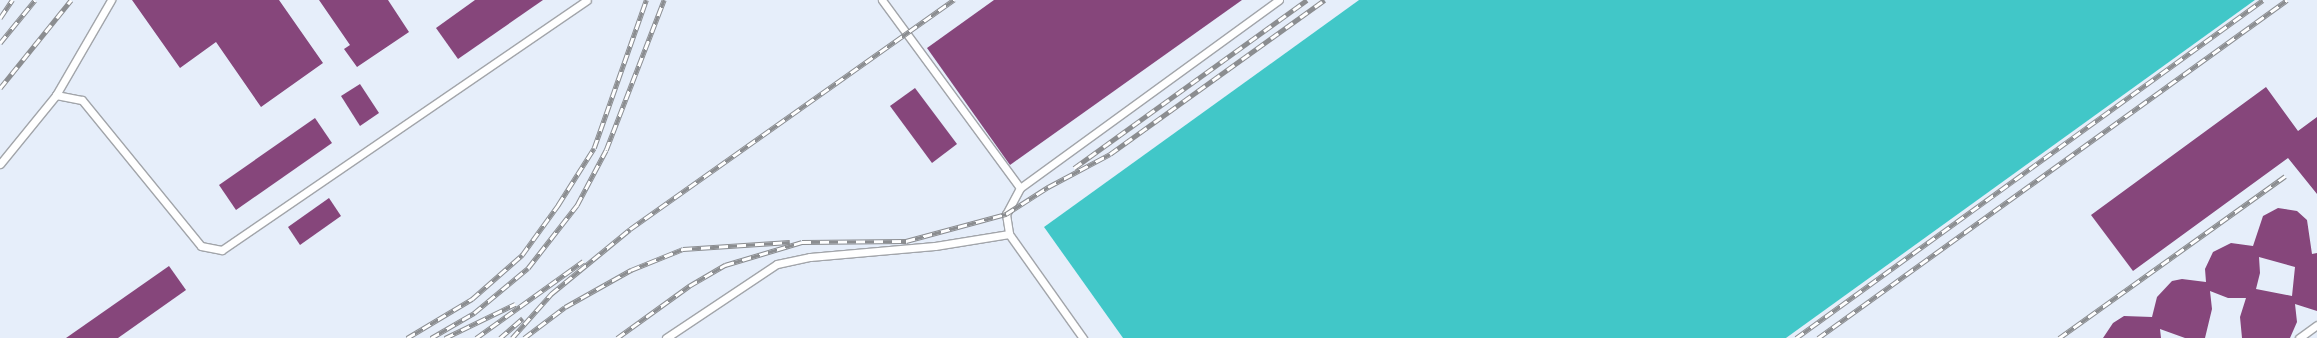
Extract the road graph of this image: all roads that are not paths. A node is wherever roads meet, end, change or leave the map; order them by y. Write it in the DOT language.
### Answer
graph roads {
  1 [pos="111,0"];
  2 [pos="587,0"];
  3 [pos="882,0"];
  4 [pos="1279,0"];
  5 [pos="56,95"];
  6 [pos="0,164"];
  7 [pos="1020,188"];
  8 [pos="1009,234"];
  9 [pos="2317,325"];
  10 [pos="666,338"];
  11 [pos="1082,338"];
  12 [pos="2299,338"];
  1 -- 5 [label="lane"];
  2 -- 5 [label="lane"];
  3 -- 7 [label="lane"];
  4 -- 7 [label="lane"];
  5 -- 6 [label="lane"];
  7 -- 8 [label="lane"];
  8 -- 10 [label="lane"];
  8 -- 11 [label="lane"];
  9 -- 12 [label="lane"];
}
